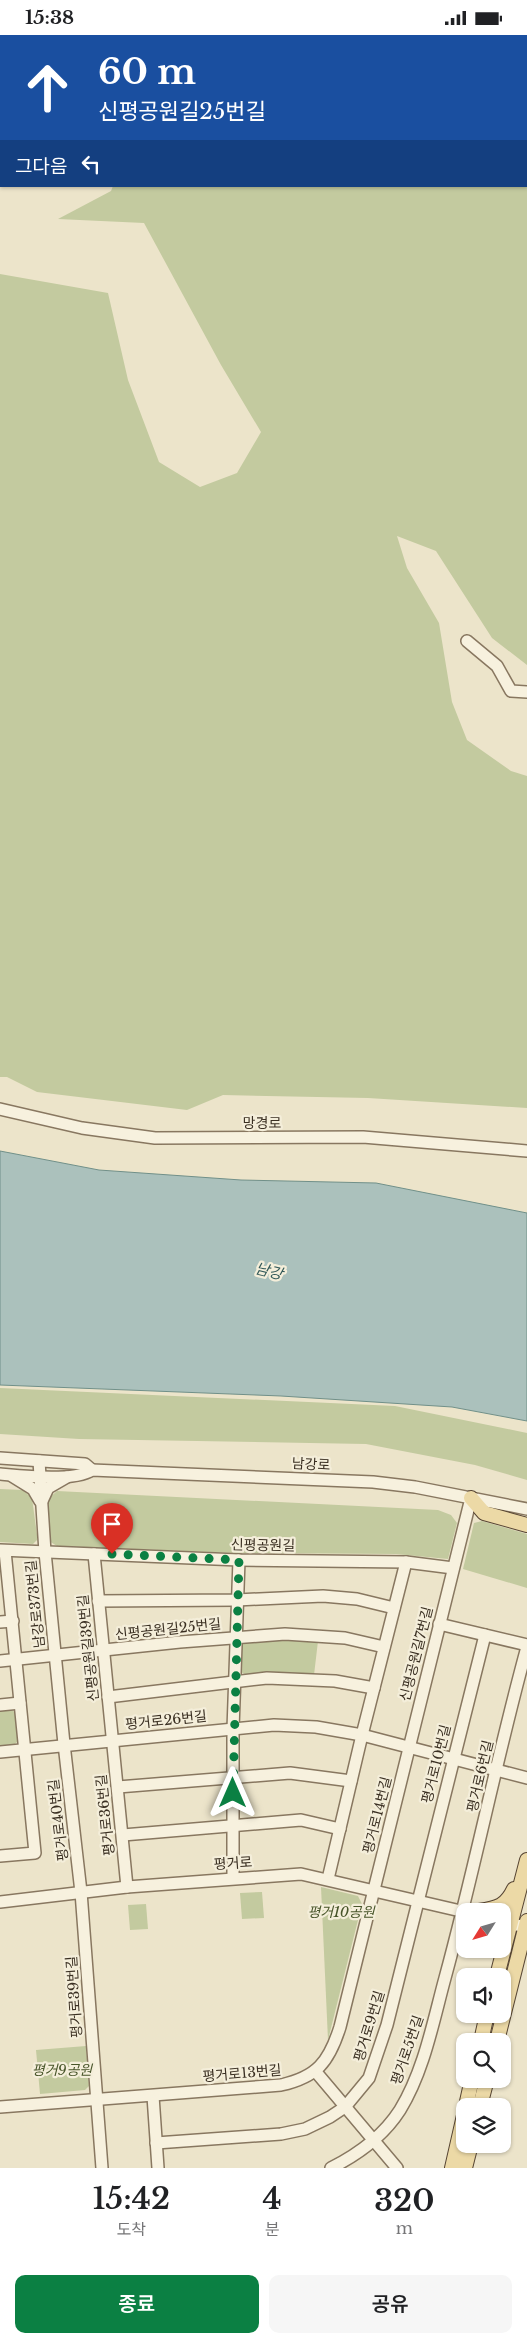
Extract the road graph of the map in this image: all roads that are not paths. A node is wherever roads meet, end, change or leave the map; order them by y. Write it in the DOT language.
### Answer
graph roads {
  1 [pos="467,641"];
  2 [pos="527,692"];
  3 [pos="0,1109"];
  4 [pos="527,1151"];
  5 [pos="0,1458"];
  6 [pos="39,1461"];
  7 [pos="92,1470"];
  8 [pos="6,1475"];
  9 [pos="39,1475"];
  10 [pos="68,1476"];
  11 [pos="471,1498"];
  12 [pos="41,1502"];
  13 [pos="527,1509"];
  14 [pos="527,1525"];
  15 [pos="3,1551"];
  16 [pos="45,1552"];
  17 [pos="94,1553"];
  18 [pos="239,1560"];
  19 [pos="406,1562"];
  20 [pos="453,1568"];
  21 [pos="4,1584"];
  22 [pos="237,1600"];
  23 [pos="98,1601"];
  24 [pos="394,1608"];
  25 [pos="13,1621"];
  26 [pos="0,1622"];
  27 [pos="439,1624"];
  28 [pos="485,1635"];
  29 [pos="237,1637"];
  30 [pos="527,1646"];
  31 [pos="384,1647"];
  32 [pos="103,1651"];
  33 [pos="56,1656"];
  34 [pos="16,1660"];
  35 [pos="0,1661"];
  36 [pos="236,1681"];
  37 [pos="374,1688"];
  38 [pos="108,1697"];
  39 [pos="20,1703"];
  40 [pos="0,1705"];
  41 [pos="233,1729"];
  42 [pos="362,1735"];
  43 [pos="112,1741"];
  44 [pos="64,1744"];
  45 [pos="409,1747"];
  46 [pos="24,1749"];
  47 [pos="0,1752"];
  48 [pos="452,1759"];
  49 [pos="496,1770"];
  50 [pos="233,1778"];
  51 [pos="527,1778"];
  52 [pos="351,1781"];
  53 [pos="118,1787"];
  54 [pos="233,1824"];
  55 [pos="340,1829"];
  56 [pos="123,1835"];
  57 [pos="0,1857"];
  58 [pos="526,1862"];
  59 [pos="233,1878"];
  60 [pos="328,1879"];
  61 [pos="127,1887"];
  62 [pos="374,1890"];
  63 [pos="81,1892"];
  64 [pos="418,1901"];
  65 [pos="0,1902"];
  66 [pos="466,1903"];
  67 [pos="506,1903"];
  68 [pos="511,1908"];
  69 [pos="456,1910"];
  70 [pos="511,1924"];
  71 [pos="526,1925"];
  72 [pos="456,1940"];
  73 [pos="527,1962"];
  74 [pos="512,1979"];
  75 [pos="499,2033"];
  76 [pos="316,2073"];
  77 [pos="153,2096"];
  78 [pos="96,2100"];
  79 [pos="0,2107"];
  80 [pos="345,2107"];
  81 [pos="373,2140"];
  82 [pos="156,2143"];
  83 [pos="463,2153"];
  84 [pos="467,2153"];
  85 [pos="462,2167"];
  86 [pos="102,2168"];
  87 [pos="158,2168"];
  88 [pos="331,2168"];
  89 [pos="397,2168"];
  1 -- 2 [label="street"];
  3 -- 4 [label="street, 망경로"];
  5 -- 6 [label="street, 남강로"];
  6 -- 7 [label="street, 남강로"];
  6 -- 9 [label="street, 남강로373번길"];
  7 -- 10 [label="street, 남강로"];
  7 -- 11 [label="street, 남강로"];
  8 -- 9 [label="street, 남강로"];
  8 -- 12 [label="street"];
  9 -- 10 [label="street, 남강로"];
  9 -- 12 [label="street, 남강로373번길"];
  10 -- 12 [label="street"];
  11 -- 13 [label="street, 남강로"];
  11 -- 14 [label="main road"];
  11 -- 20 [label="street"];
  12 -- 16 [label="street, 남강로373번길"];
  15 -- 16 [label="street, 신평공원길"];
  15 -- 21 [label="street"];
  16 -- 17 [label="street, 신평공원길"];
  16 -- 33 [label="street, 남강로373번길"];
  17 -- 18 [label="street, 신평공원길"];
  17 -- 23 [label="street, 신평공원길39번길"];
  18 -- 19 [label="street, 신평공원길"];
  18 -- 22 [label="street, 신평공원길25번길"];
  19 -- 20 [label="street, 신평공원길"];
  19 -- 24 [label="street"];
  20 -- 27 [label="street, 신평공원길7번길"];
  21 -- 25 [label="street"];
  22 -- 23 [label="street, 신평공원길25번길"];
  22 -- 24 [label="street"];
  22 -- 29 [label="street, 신평공원길25번길"];
  23 -- 32 [label="street, 신평공원길39번길"];
  24 -- 31 [label="street"];
  25 -- 26 [label="street"];
  25 -- 34 [label="street"];
  27 -- 28 [label="street"];
  27 -- 45 [label="street, 신평공원길7번길"];
  28 -- 30 [label="street"];
  28 -- 48 [label="street, 평거로10번길"];
  29 -- 31 [label="street"];
  29 -- 32 [label="street, 신평공원길25번길"];
  29 -- 36 [label="street, 신평공원길25번길"];
  30 -- 49 [label="street, 평거로6번길"];
  31 -- 37 [label="street"];
  32 -- 33 [label="street, 신평공원길25번길"];
  32 -- 38 [label="street, 신평공원길39번길"];
  33 -- 34 [label="street, 신평공원길25번길"];
  33 -- 44 [label="street, 남강로373번길"];
  34 -- 35 [label="street, 신평공원길25번길"];
  34 -- 39 [label="street"];
  36 -- 37 [label="street"];
  36 -- 38 [label="street"];
  36 -- 41 [label="street, 신평공원길25번길"];
  37 -- 42 [label="street"];
  38 -- 43 [label="street, 신평공원길39번길"];
  39 -- 40 [label="street"];
  39 -- 46 [label="street"];
  41 -- 42 [label="street, 평거로26번길"];
  41 -- 43 [label="street, 평거로26번길"];
  41 -- 50 [label="street"];
  42 -- 45 [label="street, 평거로26번길"];
  42 -- 52 [label="street"];
  43 -- 44 [label="street, 평거로26번길"];
  43 -- 53 [label="street, 평거로36번길"];
  44 -- 46 [label="street, 평거로26번길"];
  44 -- 63 [label="street, 평거로40번길"];
  45 -- 48 [label="street, 평거로26번길"];
  45 -- 62 [label="street, 평거로14번길"];
  46 -- 47 [label="street, 평거로26번길"];
  46 -- 57 [label="street"];
  48 -- 49 [label="street, 평거로26번길"];
  48 -- 64 [label="street, 평거로10번길"];
  49 -- 51 [label="street, 평거로26번길"];
  49 -- 66 [label="street, 평거로6번길"];
  50 -- 52 [label="street"];
  50 -- 53 [label="street"];
  50 -- 54 [label="street"];
  52 -- 55 [label="street"];
  53 -- 56 [label="street, 평거로36번길"];
  54 -- 55 [label="street"];
  54 -- 56 [label="street"];
  54 -- 59 [label="street"];
  55 -- 60 [label="street"];
  56 -- 61 [label="street, 평거로36번길"];
  58 -- 67 [label="main road"];
  58 -- 68 [label="main road"];
  59 -- 60 [label="street, 평거로"];
  59 -- 61 [label="street, 평거로"];
  60 -- 62 [label="street, 평거로"];
  61 -- 63 [label="street, 평거로"];
  62 -- 64 [label="street, 평거로"];
  62 -- 76 [label="street"];
  63 -- 65 [label="street, 평거로"];
  63 -- 78 [label="street, 평거로39번길"];
  64 -- 69 [label="street, 평거로"];
  64 -- 80 [label="street, 평거로9번길"];
  70 -- 71 [label="street"];
  71 -- 74 [label="main road"];
  72 -- 81 [label="street, 평거로5번길"];
  73 -- 74 [label="main road"];
  74 -- 75 [label="main road"];
  76 -- 77 [label="street, 평거로13번길"];
  76 -- 80 [label="street"];
  77 -- 78 [label="street, 평거로13번길"];
  77 -- 82 [label="street"];
  78 -- 79 [label="street, 평거로13번길"];
  78 -- 86 [label="street, 평거로39번길"];
  80 -- 81 [label="street"];
  80 -- 82 [label="street, 평거로9번길"];
  81 -- 88 [label="street, 평거로5번길"];
  81 -- 89 [label="street"];
  82 -- 87 [label="street"];
  83 -- 85 [label="main road"];
  84 -- 85 [label="main road"];
}
